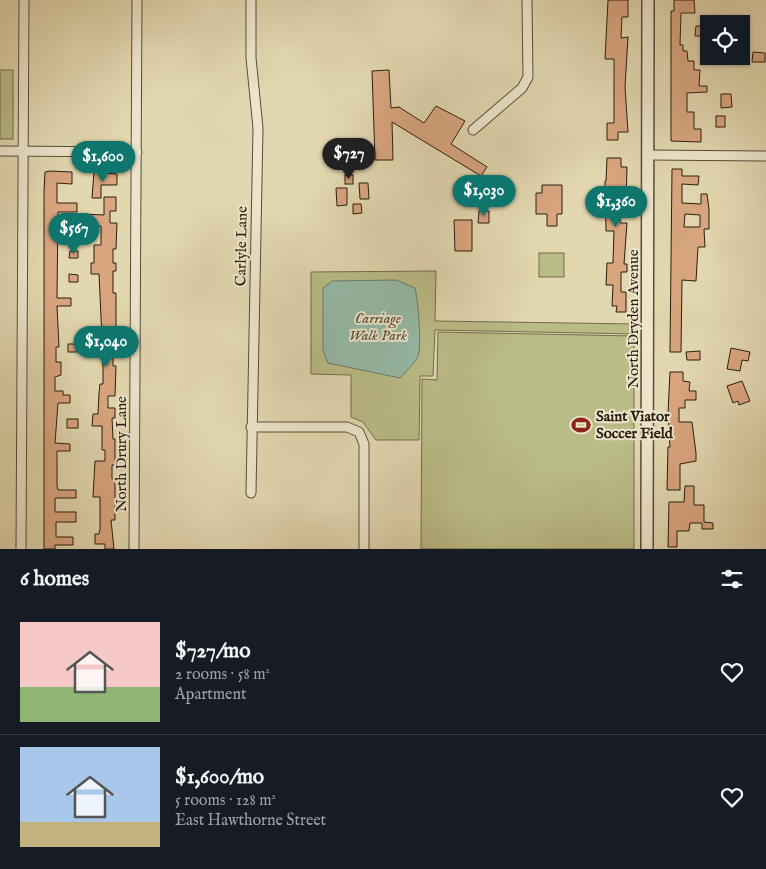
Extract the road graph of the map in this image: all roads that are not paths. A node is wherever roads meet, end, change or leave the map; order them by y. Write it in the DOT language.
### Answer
graph roads {
  1 [pos="24,0"];
  2 [pos="138,0"];
  3 [pos="251,0"];
  4 [pos="527,0"];
  5 [pos="648,0"];
  6 [pos="473,130"];
  7 [pos="0,151"];
  8 [pos="24,151"];
  9 [pos="137,152"];
  10 [pos="648,155"];
  11 [pos="766,156"];
  12 [pos="251,427"];
  13 [pos="251,494"];
  14 [pos="21,549"];
  15 [pos="134,549"];
  16 [pos="364,549"];
  17 [pos="647,549"];
  1 -- 8 [label="street"];
  2 -- 9 [label="street, North Drury Lane"];
  3 -- 12 [label="street, Carlyle Lane"];
  4 -- 6 [label="street"];
  5 -- 10 [label="street, North Dryden Avenue"];
  7 -- 8 [label="street"];
  8 -- 9 [label="street"];
  8 -- 14 [label="street"];
  9 -- 15 [label="street, North Drury Lane"];
  10 -- 11 [label="street"];
  10 -- 17 [label="street, North Dryden Avenue"];
  12 -- 13 [label="street, Carlyle Lane"];
  12 -- 16 [label="street"];
}
